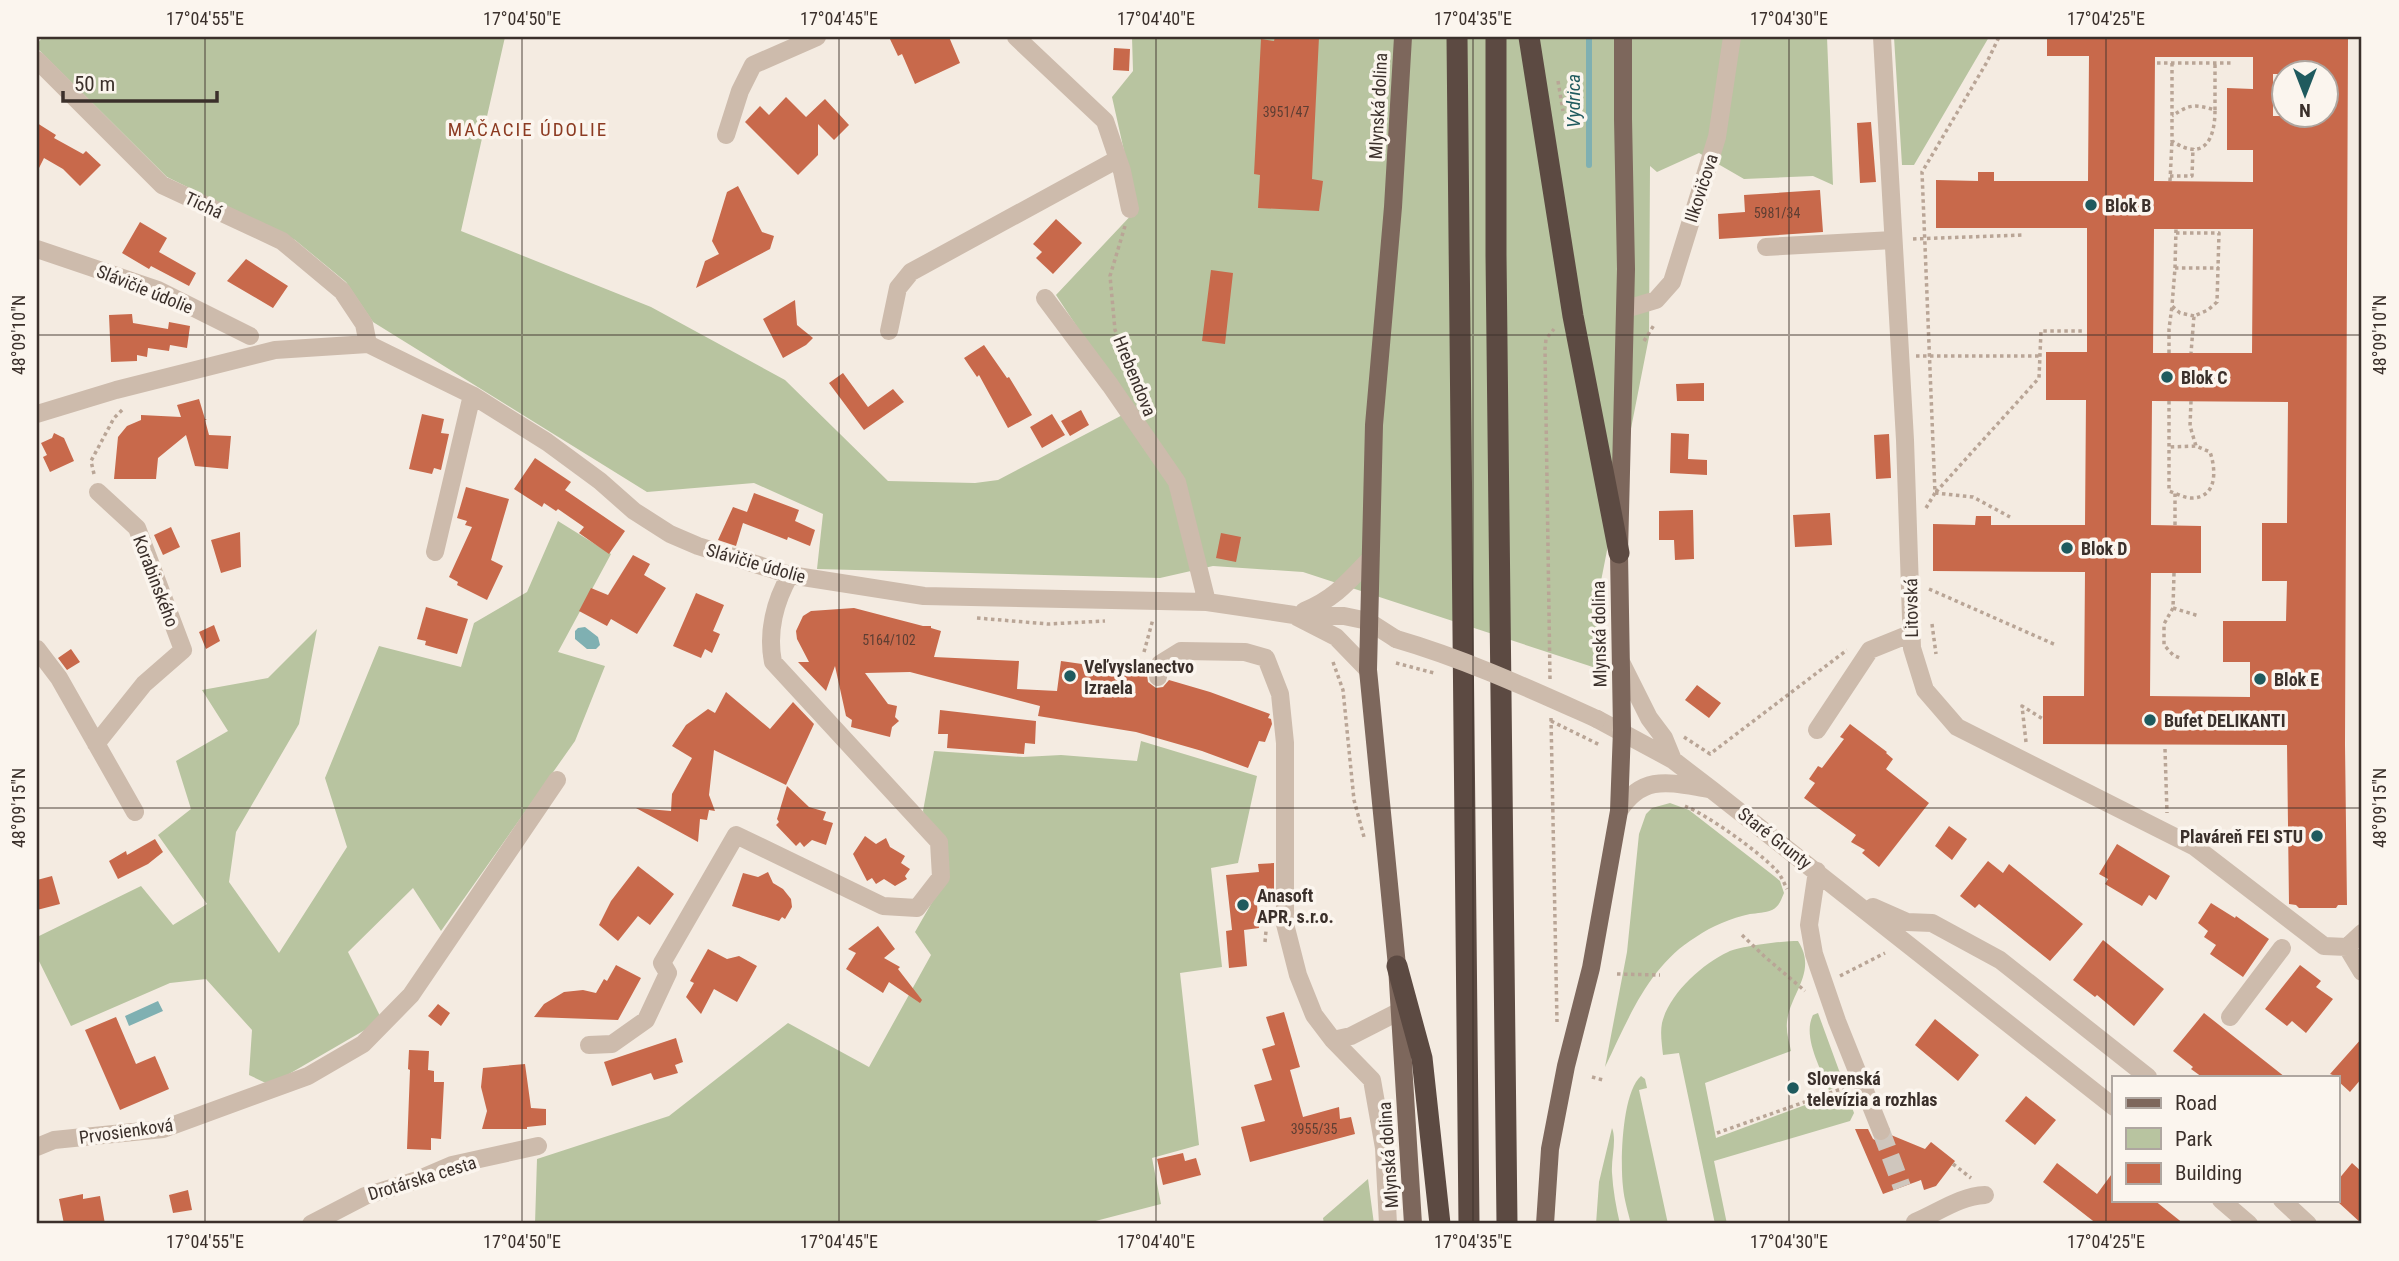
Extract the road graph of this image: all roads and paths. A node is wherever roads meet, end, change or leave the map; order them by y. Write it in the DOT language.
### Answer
graph roads {
  1 [pos="817,37"];
  2 [pos="1016,37"];
  3 [pos="1402,37"];
  4 [pos="1457,37"];
  5 [pos="1496,37"];
  6 [pos="1528,37"];
  7 [pos="1623,37"];
  8 [pos="1732,37"];
  9 [pos="1882,37"];
  10 [pos="1999,37"];
  11 [pos="37,60"];
  12 [pos="2157,63"];
  13 [pos="2172,63"];
  14 [pos="2215,63"];
  15 [pos="2234,63"];
  16 [pos="2215,110"];
  17 [pos="2172,116"];
  18 [pos="726,135"];
  19 [pos="2172,141"];
  20 [pos="2193,148"];
  21 [pos="1118,159"];
  22 [pos="1130,209"];
  23 [pos="2023,235"];
  24 [pos="1924,238"];
  25 [pos="1893,240"];
  26 [pos="1766,247"];
  27 [pos="37,249"];
  28 [pos="2175,268"];
  29 [pos="2219,268"];
  30 [pos="1045,298"];
  31 [pos="2172,306"];
  32 [pos="1626,309"];
  33 [pos="2194,316"];
  34 [pos="889,331"];
  35 [pos="2084,331"];
  36 [pos="250,336"];
  37 [pos="368,344"];
  38 [pos="2169,353"];
  39 [pos="2191,353"];
  40 [pos="1929,356"];
  41 [pos="2040,356"];
  42 [pos="1900,357"];
  43 [pos="154,380"];
  44 [pos="472,395"];
  45 [pos="2169,401"];
  46 [pos="2191,401"];
  47 [pos="1146,405"];
  48 [pos="37,414"];
  49 [pos="2196,446"];
  50 [pos="2169,447"];
  51 [pos="98,492"];
  52 [pos="1935,493"];
  53 [pos="2175,493"];
  54 [pos="1925,509"];
  55 [pos="2010,517"];
  56 [pos="2175,525"];
  57 [pos="435,552"];
  58 [pos="1619,552"];
  59 [pos="1370,559"];
  60 [pos="2174,573"];
  61 [pos="790,575"];
  62 [pos="1930,601"];
  63 [pos="1207,602"];
  64 [pos="2173,608"];
  65 [pos="1294,615"];
  66 [pos="2199,616"];
  67 [pos="1153,617"];
  68 [pos="1368,621"];
  69 [pos="1932,623"];
  70 [pos="1912,633"];
  71 [pos="1336,637"];
  72 [pos="1396,639"];
  73 [pos="1368,642"];
  74 [pos="2056,645"];
  75 [pos="1852,646"];
  76 [pos="37,649"];
  77 [pos="2182,659"];
  78 [pos="1141,662"];
  79 [pos="1621,662"];
  80 [pos="1396,663"];
  81 [pos="1336,668"];
  82 [pos="1368,670"];
  83 [pos="1919,670"];
  84 [pos="1438,674"];
  85 [pos="1158,677"];
  86 [pos="1543,718"];
  87 [pos="2043,719"];
  88 [pos="1622,730"];
  89 [pos="1817,730"];
  90 [pos="1682,735"];
  91 [pos="96,744"];
  92 [pos="1600,745"];
  93 [pos="2165,749"];
  94 [pos="1672,760"];
  95 [pos="2029,764"];
  96 [pos="557,780"];
  97 [pos="1712,790"];
  98 [pos="1678,803"];
  99 [pos="1619,811"];
  100 [pos="135,812"];
  101 [pos="2167,833"];
  102 [pos="1366,846"];
  103 [pos="1817,871"];
  104 [pos="1787,889"];
  105 [pos="1851,897"];
  106 [pos="2362,933"];
  107 [pos="1742,935"];
  108 [pos="2347,947"];
  109 [pos="2281,948"];
  110 [pos="1885,953"];
  111 [pos="1396,966"];
  112 [pos="2362,972"];
  113 [pos="1617,974"];
  114 [pos="1660,975"];
  115 [pos="1839,977"];
  116 [pos="1809,994"];
  117 [pos="1400,1011"];
  118 [pos="2230,1017"];
  119 [pos="1333,1040"];
  120 [pos="589,1045"];
  121 [pos="2147,1076"];
  122 [pos="1592,1077"];
  123 [pos="1603,1080"];
  124 [pos="1848,1086"];
  125 [pos="2112,1105"];
  126 [pos="1881,1131"];
  127 [pos="1717,1133"];
  128 [pos="538,1146"];
  129 [pos="37,1147"];
  130 [pos="1985,1195"];
  131 [pos="2223,1202"];
  132 [pos="2284,1202"];
  133 [pos="1915,1222"];
  134 [pos="311,1224"];
  135 [pos="1388,1224"];
  136 [pos="1413,1224"];
  137 [pos="1440,1224"];
  138 [pos="1469,1224"];
  139 [pos="1507,1224"];
  140 [pos="1545,1224"];
  141 [pos="2249,1224"];
  142 [pos="2308,1224"];
  1 -- 18 [label="street"];
  2 -- 21 [label="street"];
  3 -- 59 [label="main road, Mlynská dolina"];
  4 -- 138 [label="highway"];
  5 -- 139 [label="highway"];
  6 -- 58 [label="highway"];
  7 -- 32 [label="main road, Mlynská dolina"];
  8 -- 32 [label="street, Ilkovičova"];
  9 -- 25 [label="street, Litovská"];
  10 -- 24 [label="path"];
  11 -- 37 [label="street, Tichá"];
  12 -- 13 [label="path"];
  13 -- 14 [label="path"];
  13 -- 17 [label="path"];
  14 -- 15 [label="path"];
  14 -- 16 [label="path"];
  16 -- 17 [label="path"];
  16 -- 20 [label="path"];
  17 -- 19 [label="path"];
  19 -- 20 [label="path"];
  19 -- 20 [label="path"];
  21 -- 22 [label="street"];
  21 -- 34 [label="street"];
  22 -- 47 [label="path, Hrebendova"];
  23 -- 24 [label="path"];
  24 -- 40 [label="path"];
  25 -- 26 [label="street"];
  25 -- 42 [label="street, Litovská"];
  27 -- 36 [label="street, Slávičie údolie"];
  28 -- 29 [label="path"];
  28 -- 29 [label="path"];
  28 -- 31 [label="path"];
  29 -- 33 [label="path"];
  30 -- 63 [label="street"];
  31 -- 33 [label="path"];
  31 -- 38 [label="path"];
  32 -- 58 [label="main road, Mlynská dolina"];
  33 -- 39 [label="path"];
  35 -- 41 [label="path"];
  37 -- 43 [label="street, Slávičie údolie"];
  37 -- 44 [label="street, Slávičie údolie"];
  40 -- 41 [label="path"];
  40 -- 42 [label="path"];
  40 -- 52 [label="path"];
  41 -- 52 [label="path"];
  42 -- 70 [label="street, Litovská"];
  43 -- 48 [label="street"];
  43 -- 51 [label="path"];
  44 -- 57 [label="street"];
  44 -- 61 [label="street, Slávičie údolie"];
  45 -- 50 [label="path"];
  46 -- 49 [label="path"];
  49 -- 50 [label="path"];
  49 -- 53 [label="path"];
  50 -- 53 [label="path"];
  51 -- 91 [label="street, Korabinského"];
  52 -- 54 [label="path"];
  52 -- 55 [label="path"];
  53 -- 56 [label="path"];
  58 -- 79 [label="main road, Mlynská dolina"];
  59 -- 65 [label="street"];
  59 -- 68 [label="main road, Mlynská dolina"];
  60 -- 64 [label="path"];
  61 -- 63 [label="street, Slávičie údolie"];
  61 -- 120 [label="street"];
  62 -- 74 [label="path"];
  63 -- 65 [label="street, Slávičie údolie"];
  64 -- 66 [label="path"];
  64 -- 77 [label="path"];
  65 -- 68 [label="street, Slávičie údolie"];
  65 -- 71 [label="street, Slávičie údolie"];
  67 -- 78 [label="path"];
  68 -- 72 [label="street, Staré Grunty"];
  68 -- 73 [label="main road, Mlynská dolina"];
  69 -- 83 [label="path"];
  70 -- 83 [label="street, Litovská"];
  70 -- 89 [label="street"];
  71 -- 73 [label="street, Slávičie údolie"];
  71 -- 82 [label="street, Slávičie údolie"];
  72 -- 73 [label="street, Staré Grunty"];
  72 -- 88 [label="street, Staré Grunty, bridge"];
  73 -- 82 [label="main road, Mlynská dolina"];
  75 -- 90 [label="path"];
  76 -- 91 [label="street"];
  79 -- 88 [label="main road, Mlynská dolina"];
  79 -- 94 [label="street"];
  80 -- 84 [label="path, bridge"];
  81 -- 102 [label="path"];
  82 -- 111 [label="main road, Mlynská dolina"];
  83 -- 95 [label="street, Litovská"];
  85 -- 119 [label="street"];
  86 -- 92 [label="path, bridge"];
  87 -- 95 [label="path"];
  88 -- 94 [label="street, Staré Grunty"];
  88 -- 99 [label="main road, Mlynská dolina"];
  91 -- 100 [label="street"];
  93 -- 101 [label="path"];
  94 -- 97 [label="street, Staré Grunty"];
  95 -- 101 [label="street, Litovská"];
  96 -- 129 [label="street, Prvosienková"];
  97 -- 99 [label="street"];
  97 -- 103 [label="street, Staré Grunty"];
  98 -- 104 [label="path"];
  99 -- 140 [label="main road, Mlynská dolina"];
  101 -- 108 [label="street, Litovská"];
  103 -- 105 [label="street, Staré Grunty"];
  103 -- 126 [label="street"];
  105 -- 121 [label="street"];
  105 -- 125 [label="street, Staré Grunty"];
  106 -- 108 [label="street"];
  107 -- 116 [label="path"];
  108 -- 112 [label="street"];
  109 -- 118 [label="street"];
  110 -- 115 [label="path"];
  111 -- 117 [label="main road, Mlynská dolina"];
  111 -- 137 [label="highway"];
  113 -- 114 [label="path"];
  117 -- 119 [label="street"];
  117 -- 136 [label="main road, Mlynská dolina"];
  119 -- 135 [label="street"];
  122 -- 123 [label="path"];
  124 -- 127 [label="path"];
  128 -- 134 [label="street, Drotárska cesta"];
  130 -- 133 [label="street"];
  131 -- 141 [label="street"];
  132 -- 142 [label="street"];
}
